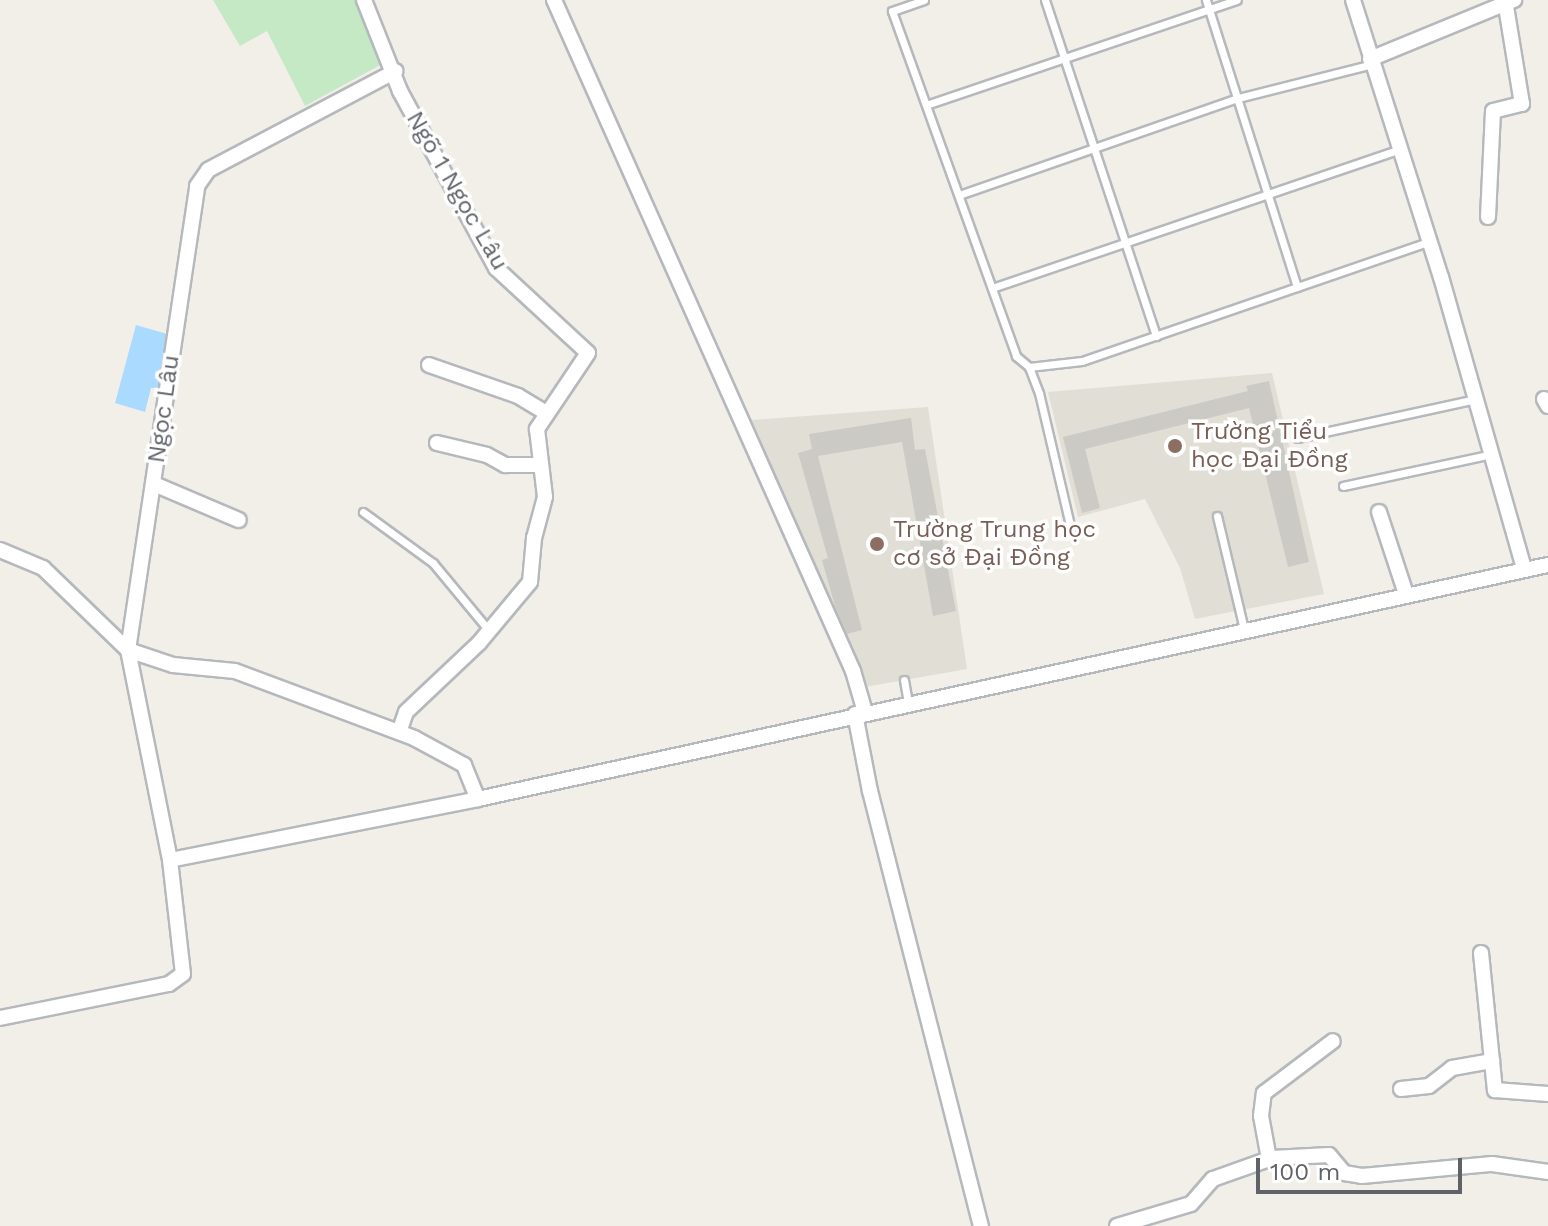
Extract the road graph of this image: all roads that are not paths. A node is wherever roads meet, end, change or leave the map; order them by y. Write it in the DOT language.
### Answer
graph roads {
  1 [pos="364,0"];
  2 [pos="554,0"];
  3 [pos="924,0"];
  4 [pos="1045,0"];
  5 [pos="1206,0"];
  6 [pos="1237,0"];
  7 [pos="1353,0"];
  8 [pos="1508,1"];
  9 [pos="1209,9"];
  10 [pos="1065,57"];
  11 [pos="1371,62"];
  12 [pos="396,71"];
  13 [pos="1238,98"];
  14 [pos="926,105"];
  15 [pos="1095,148"];
  16 [pos="1400,149"];
  17 [pos="1269,193"];
  18 [pos="959,195"];
  19 [pos="1488,217"];
  20 [pos="1430,241"];
  21 [pos="1124,242"];
  22 [pos="1297,287"];
  23 [pos="992,288"];
  24 [pos="1156,336"];
  25 [pos="429,365"];
  26 [pos="1029,367"];
  27 [pos="1476,399"];
  28 [pos="546,413"];
  29 [pos="1297,438"];
  30 [pos="437,443"];
  31 [pos="1492,454"];
  32 [pos="541,465"];
  33 [pos="154,484"];
  34 [pos="1343,486"];
  35 [pos="363,512"];
  36 [pos="1379,512"];
  37 [pos="1217,516"];
  38 [pos="239,520"];
  39 [pos="1071,529"];
  40 [pos="0,550"];
  41 [pos="1548,565"];
  42 [pos="1524,568"];
  43 [pos="1406,594"];
  44 [pos="487,628"];
  45 [pos="1244,629"];
  46 [pos="128,650"];
  47 [pos="904,680"];
  48 [pos="908,703"];
  49 [pos="860,713"];
  50 [pos="399,732"];
  51 [pos="478,799"];
  52 [pos="170,860"];
  53 [pos="1481,953"];
  54 [pos="0,1018"];
  55 [pos="1333,1041"];
  56 [pos="1492,1061"];
  57 [pos="1401,1089"];
  58 [pos="1548,1094"];
  59 [pos="1269,1159"];
  60 [pos="1548,1172"];
  61 [pos="981,1226"];
  62 [pos="1117,1226"];
  1 -- 12 [label="street"];
  2 -- 49 [label="street"];
  3 -- 14 [label="lane"];
  4 -- 10 [label="lane"];
  5 -- 9 [label="lane"];
  6 -- 9 [label="lane"];
  7 -- 11 [label="street"];
  8 -- 11 [label="street"];
  8 -- 19 [label="street"];
  9 -- 10 [label="lane"];
  9 -- 13 [label="lane"];
  10 -- 14 [label="lane"];
  10 -- 15 [label="lane"];
  11 -- 13 [label="lane"];
  11 -- 16 [label="street"];
  12 -- 28 [label="street, Ngõ 1 Ngọc Lâu"];
  12 -- 33 [label="street, Ngọc Lâu"];
  13 -- 15 [label="lane"];
  13 -- 17 [label="lane"];
  14 -- 18 [label="lane"];
  15 -- 18 [label="lane"];
  15 -- 21 [label="lane"];
  16 -- 17 [label="lane"];
  16 -- 20 [label="street"];
  17 -- 21 [label="lane"];
  17 -- 22 [label="lane"];
  18 -- 23 [label="lane"];
  20 -- 22 [label="lane"];
  20 -- 27 [label="street"];
  21 -- 23 [label="lane"];
  21 -- 24 [label="lane"];
  22 -- 24 [label="lane"];
  23 -- 26 [label="lane"];
  24 -- 26 [label="lane"];
  25 -- 28 [label="street"];
  26 -- 39 [label="lane"];
  27 -- 29 [label="lane"];
  27 -- 31 [label="street"];
  28 -- 32 [label="street, Ngõ 1 Ngọc Lâu"];
  30 -- 32 [label="street"];
  31 -- 34 [label="lane"];
  31 -- 42 [label="street"];
  32 -- 44 [label="street, Ngõ 1 Ngọc Lâu"];
  33 -- 38 [label="street"];
  33 -- 46 [label="street, Ngọc Lâu"];
  35 -- 44 [label="lane"];
  36 -- 43 [label="street"];
  37 -- 45 [label="lane"];
  40 -- 46 [label="street"];
  41 -- 42 [label="street"];
  42 -- 43 [label="street"];
  43 -- 45 [label="street"];
  44 -- 50 [label="street, Ngõ 1 Ngọc Lâu"];
  45 -- 48 [label="street"];
  46 -- 50 [label="street"];
  46 -- 52 [label="street, Ngọc Lâu"];
  47 -- 48 [label="lane"];
  48 -- 49 [label="street"];
  49 -- 51 [label="street"];
  49 -- 61 [label="street"];
  50 -- 51 [label="street"];
  51 -- 52 [label="street"];
  52 -- 54 [label="street, Ngọc Lâu"];
  53 -- 56 [label="street"];
  55 -- 59 [label="street"];
  56 -- 57 [label="street"];
  56 -- 58 [label="street"];
  59 -- 60 [label="street"];
  59 -- 62 [label="street"];
}
